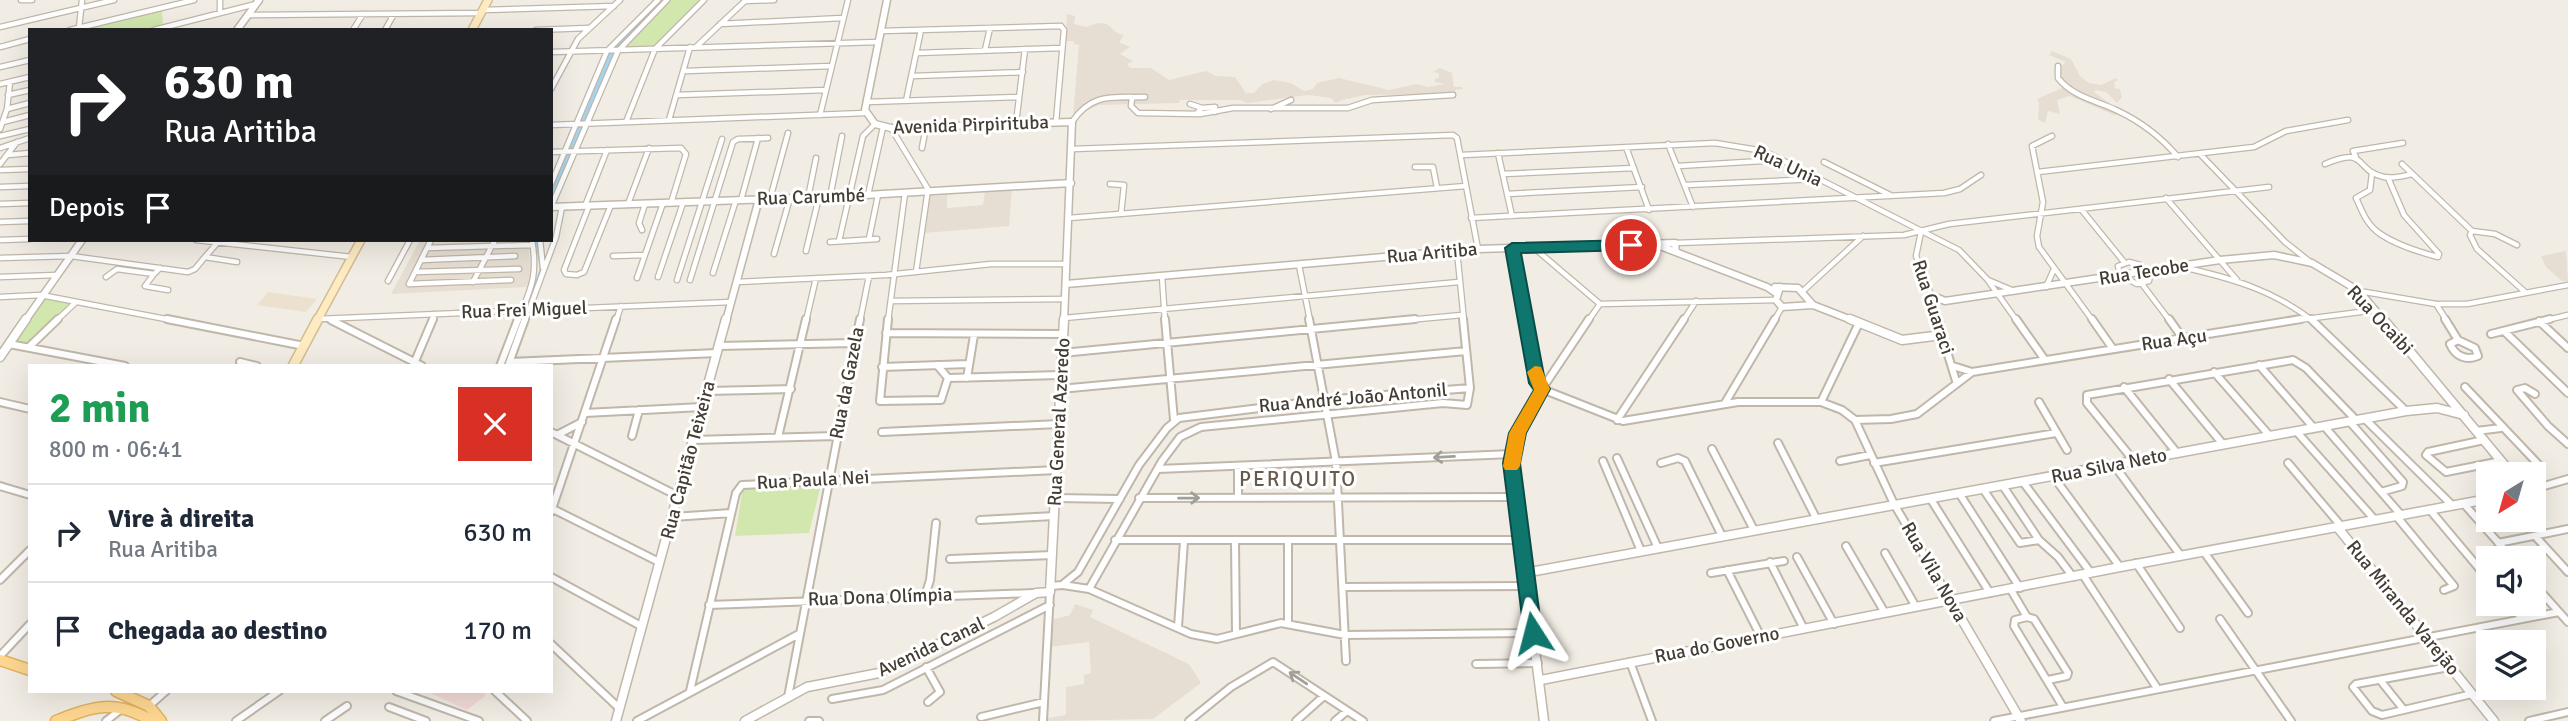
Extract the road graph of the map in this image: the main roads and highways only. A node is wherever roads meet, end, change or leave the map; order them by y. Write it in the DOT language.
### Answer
graph roads {
  1 [pos="488,0"];
  2 [pos="473,28"];
  3 [pos="360,242"];
  4 [pos="294,364"];
  5 [pos="0,658"];
  6 [pos="28,669"];
  7 [pos="120,696"];
  8 [pos="57,721"];
  9 [pos="152,721"];
  10 [pos="161,721"];
  1 -- 2 [label="main road"];
  3 -- 4 [label="main road"];
  5 -- 6 [label="main road"];
  7 -- 8 [label="main road"];
  7 -- 9 [label="main road"];
  7 -- 10 [label="main road"];
}
